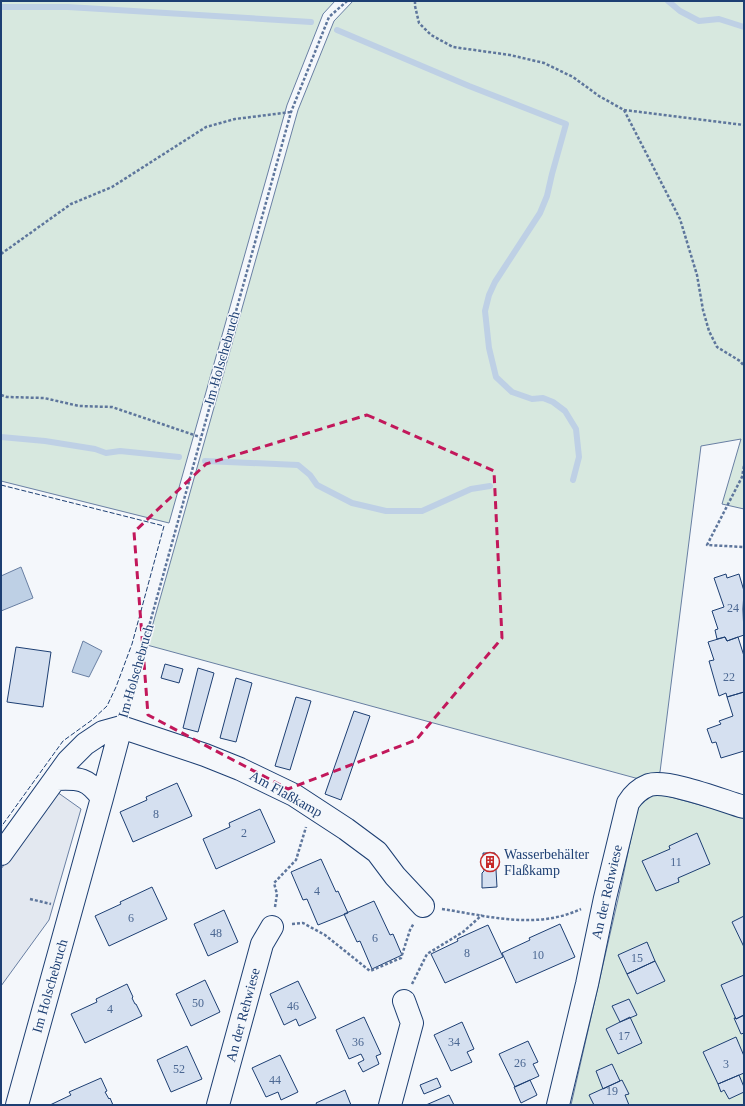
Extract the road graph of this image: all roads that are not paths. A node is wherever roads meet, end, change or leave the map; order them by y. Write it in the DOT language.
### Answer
graph roads {
  1 [pos="120,727"];
  2 [pos="56,779"];
  3 [pos="102,798"];
  4 [pos="744,807"];
  5 [pos="1,854"];
  6 [pos="423,906"];
  7 [pos="272,928"];
  8 [pos="404,1001"];
  9 [pos="17,1105"];
  10 [pos="218,1105"];
  11 [pos="390,1105"];
  12 [pos="558,1105"];
  1 -- 2 [label="street, Im Holschebruch"];
  1 -- 3 [label="street, Im Holschebruch"];
  1 -- 6 [label="street, Am Flaßkamp"];
  2 -- 3 [label="street"];
  2 -- 5 [label="street, Im Holschebruch"];
  3 -- 9 [label="street, Im Holschebruch"];
  4 -- 12 [label="street, An der Rehwiese"];
  7 -- 10 [label="street, An der Rehwiese"];
  8 -- 11 [label="street"];
}
